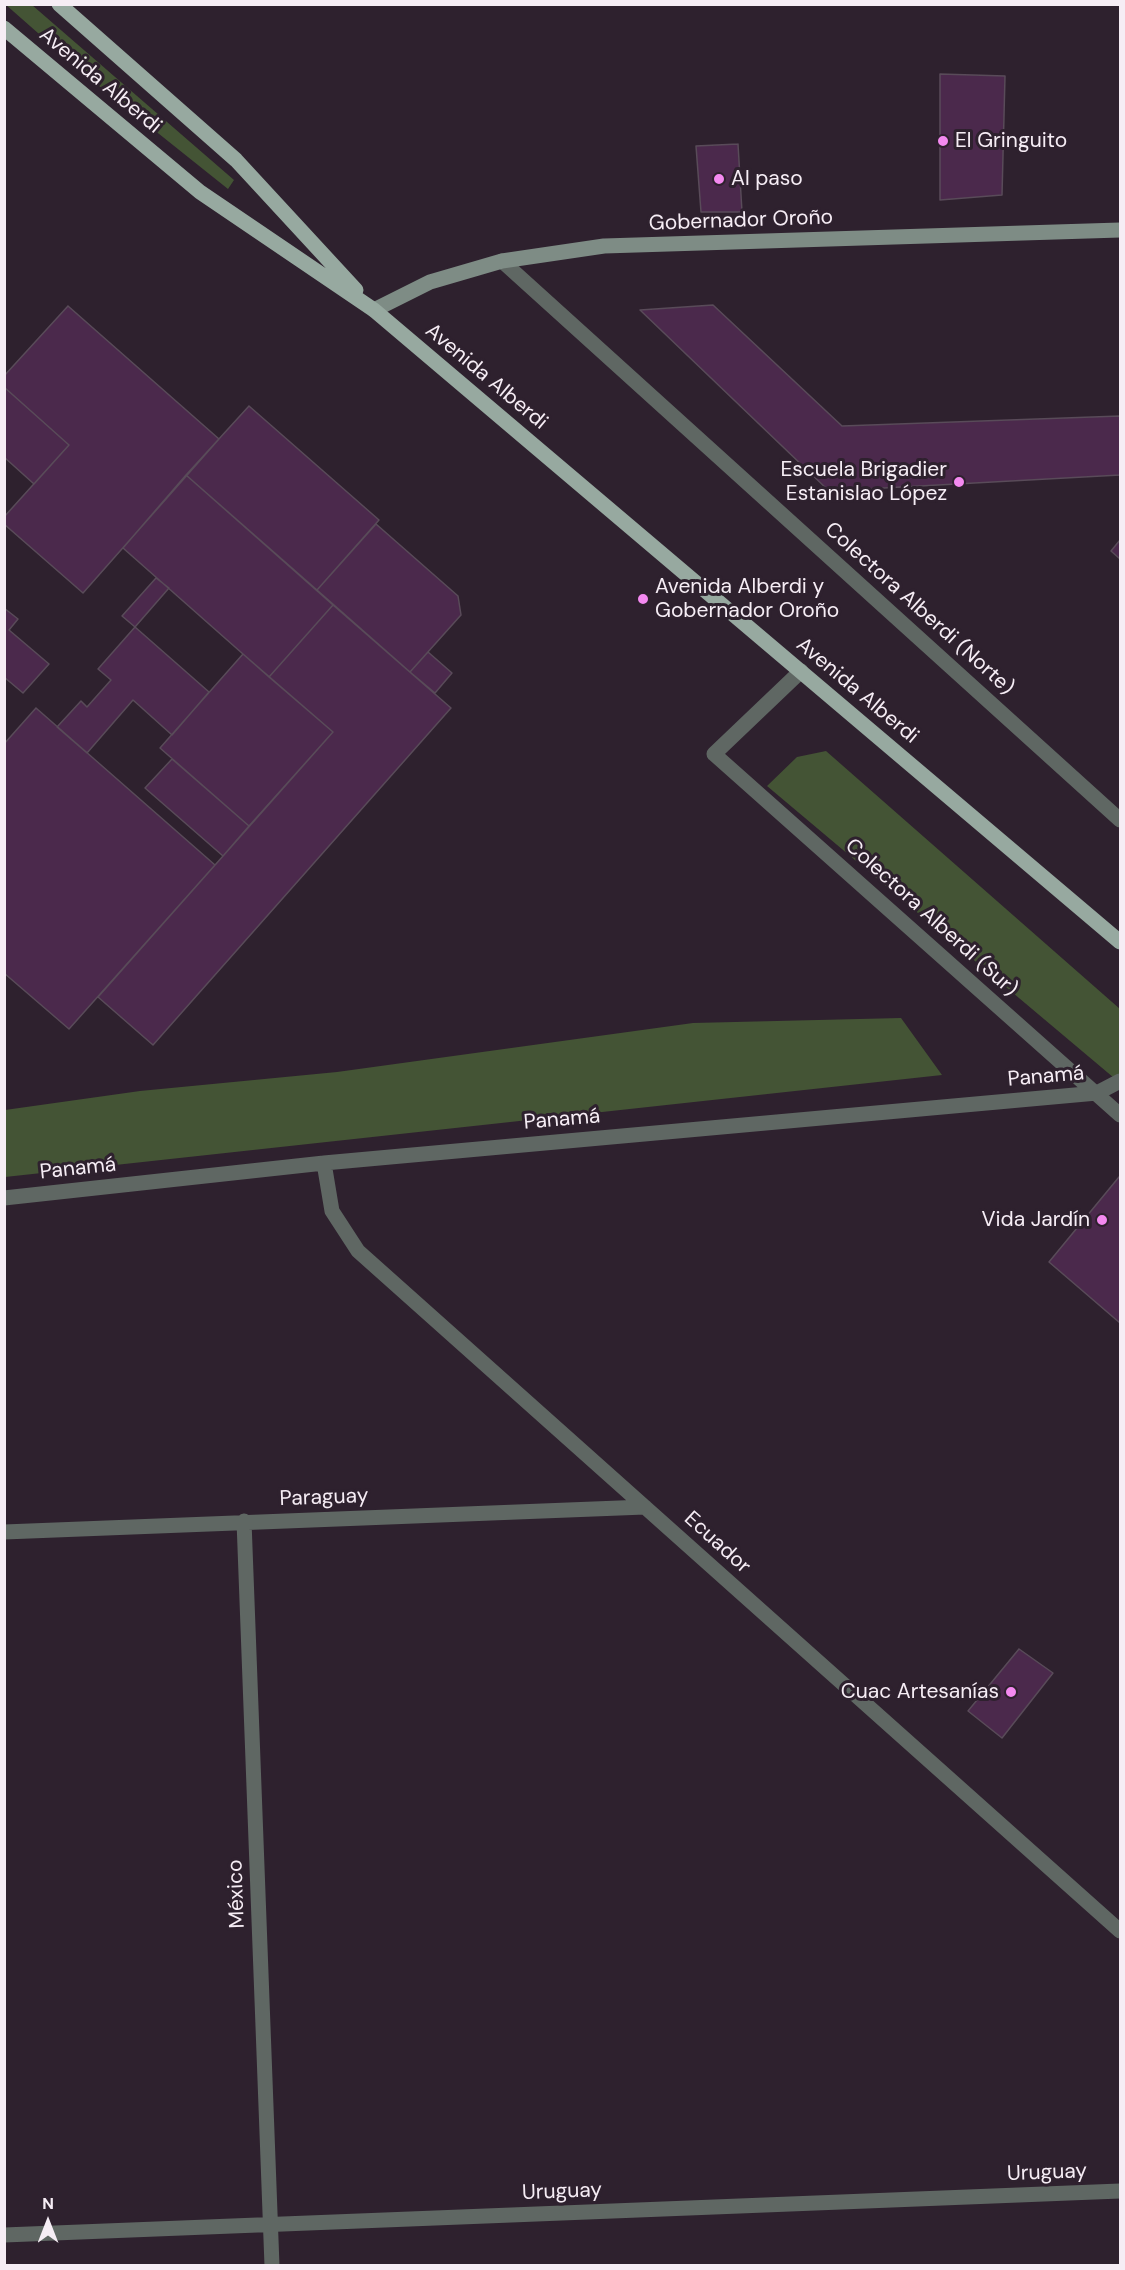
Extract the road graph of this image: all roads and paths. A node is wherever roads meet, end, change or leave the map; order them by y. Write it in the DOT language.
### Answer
graph roads {
  1 [pos="59,4"];
  2 [pos="4,28"];
  3 [pos="1120,231"];
  4 [pos="502,261"];
  5 [pos="374,310"];
  6 [pos="801,671"];
  7 [pos="1120,820"];
  8 [pos="1120,942"];
  9 [pos="1120,1081"];
  10 [pos="1097,1093"];
  11 [pos="1120,1115"];
  12 [pos="324,1163"];
  13 [pos="4,1198"];
  14 [pos="645,1507"];
  15 [pos="244,1521"];
  16 [pos="4,1532"];
  17 [pos="1120,1931"];
  18 [pos="1120,2191"];
  19 [pos="270,2224"];
  20 [pos="4,2235"];
  21 [pos="272,2265"];
  1 -- 5 [label="main road, Avenida Alberdi"];
  2 -- 5 [label="main road, Avenida Alberdi"];
  3 -- 4 [label="street, Gobernador Oroño"];
  4 -- 5 [label="street, Gobernador Oroño"];
  4 -- 7 [label="street, Colectora Alberdi (Norte)"];
  5 -- 6 [label="main road, Avenida Alberdi"];
  6 -- 8 [label="main road, Avenida Alberdi"];
  6 -- 10 [label="street, Colectora Alberdi (Sur)"];
  9 -- 10 [label="street, Panamá"];
  10 -- 11 [label="street, Colectora Alberdi (Sur)"];
  10 -- 12 [label="street, Panamá"];
  12 -- 13 [label="street, Panamá"];
  12 -- 14 [label="street, Ecuador"];
  14 -- 15 [label="street, Paraguay"];
  14 -- 17 [label="street, Ecuador"];
  15 -- 16 [label="street, Paraguay"];
  15 -- 19 [label="street, México"];
  18 -- 19 [label="street, Uruguay"];
  19 -- 20 [label="street, Uruguay"];
  19 -- 21 [label="street, México"];
}
